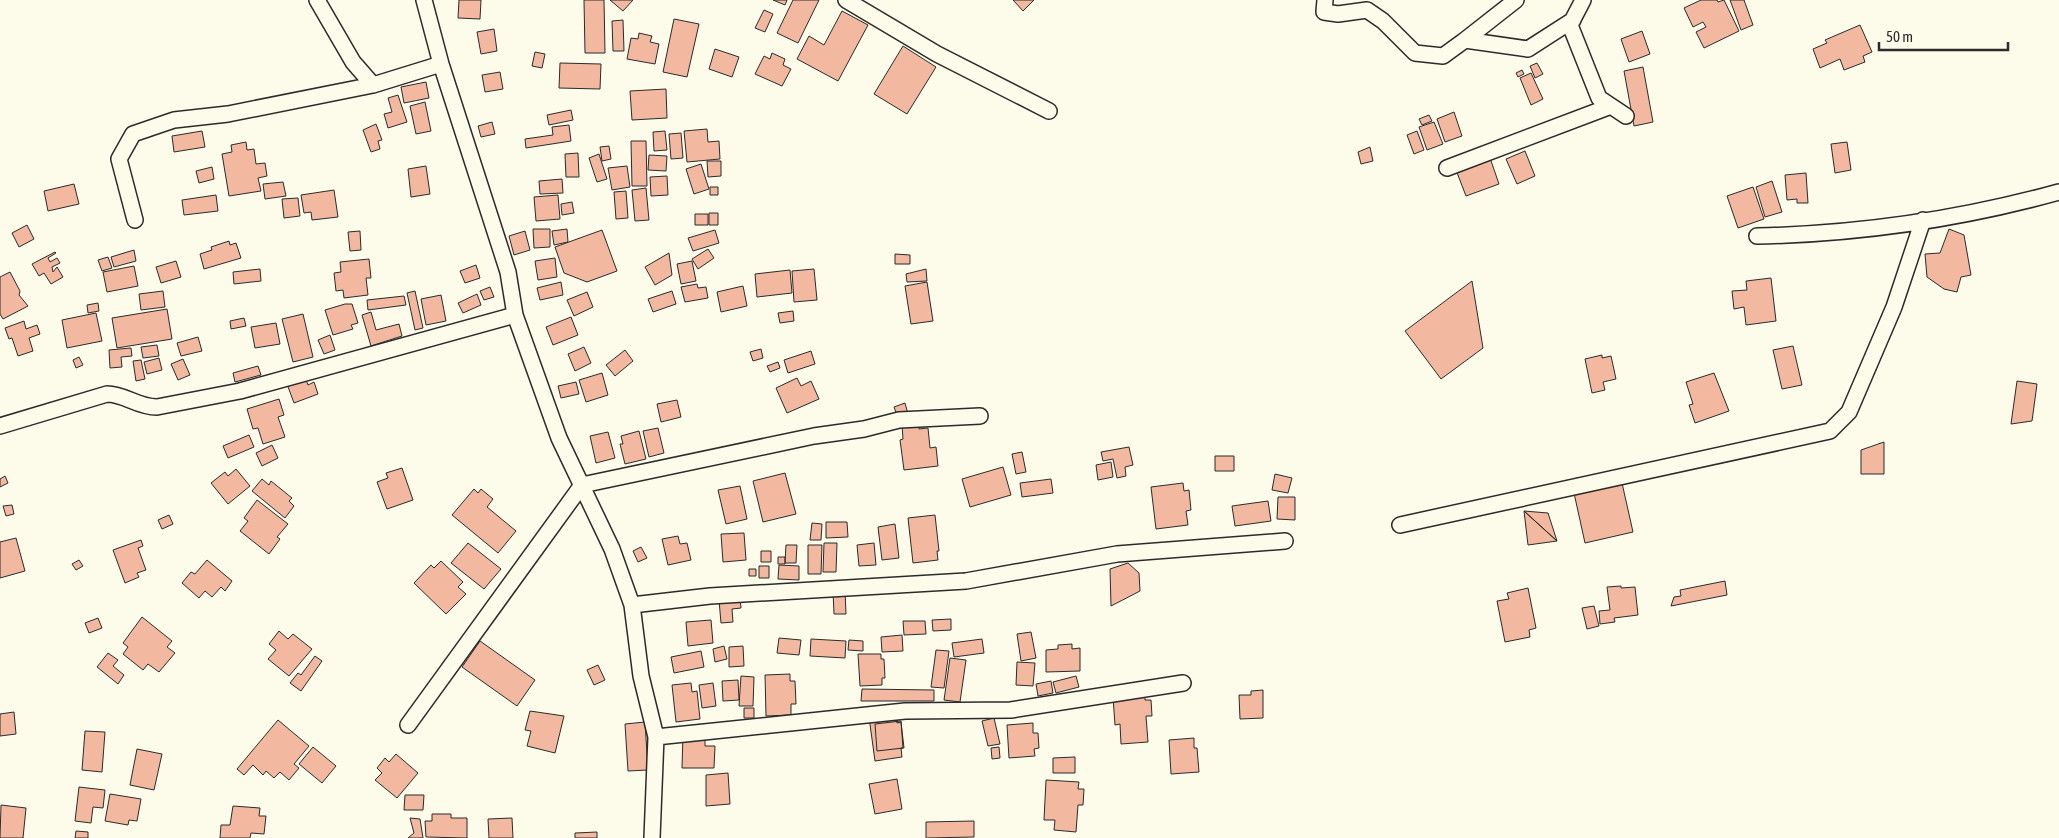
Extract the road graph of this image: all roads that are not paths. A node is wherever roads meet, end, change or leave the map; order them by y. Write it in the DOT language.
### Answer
graph roads {
  1 [pos="317,0"];
  2 [pos="424,0"];
  3 [pos="846,0"];
  4 [pos="1325,0"];
  5 [pos="1516,0"];
  6 [pos="1583,0"];
  7 [pos="1573,20"];
  8 [pos="1465,40"];
  9 [pos="441,64"];
  10 [pos="373,85"];
  11 [pos="1611,106"];
  12 [pos="1049,111"];
  13 [pos="1626,116"];
  14 [pos="1447,168"];
  15 [pos="2059,192"];
  16 [pos="135,220"];
  17 [pos="1923,220"];
  18 [pos="1757,236"];
  19 [pos="515,315"];
  20 [pos="980,416"];
  21 [pos="0,426"];
  22 [pos="582,485"];
  23 [pos="1400,525"];
  24 [pos="1286,541"];
  25 [pos="632,605"];
  26 [pos="1182,683"];
  27 [pos="408,725"];
  28 [pos="656,737"];
  29 [pos="652,838"];
  1 -- 10 [label="street"];
  2 -- 9 [label="street"];
  3 -- 12 [label="street"];
  4 -- 8 [label="street"];
  5 -- 8 [label="street"];
  6 -- 7 [label="street"];
  7 -- 8 [label="street"];
  7 -- 11 [label="street"];
  9 -- 10 [label="street"];
  9 -- 19 [label="street"];
  10 -- 16 [label="street"];
  11 -- 13 [label="street"];
  11 -- 14 [label="street"];
  15 -- 17 [label="street"];
  17 -- 18 [label="street"];
  17 -- 23 [label="street"];
  19 -- 21 [label="street"];
  19 -- 22 [label="street"];
  20 -- 22 [label="street"];
  22 -- 25 [label="street"];
  22 -- 27 [label="street"];
  24 -- 25 [label="street"];
  25 -- 28 [label="street"];
  26 -- 28 [label="street"];
  28 -- 29 [label="street"];
}
